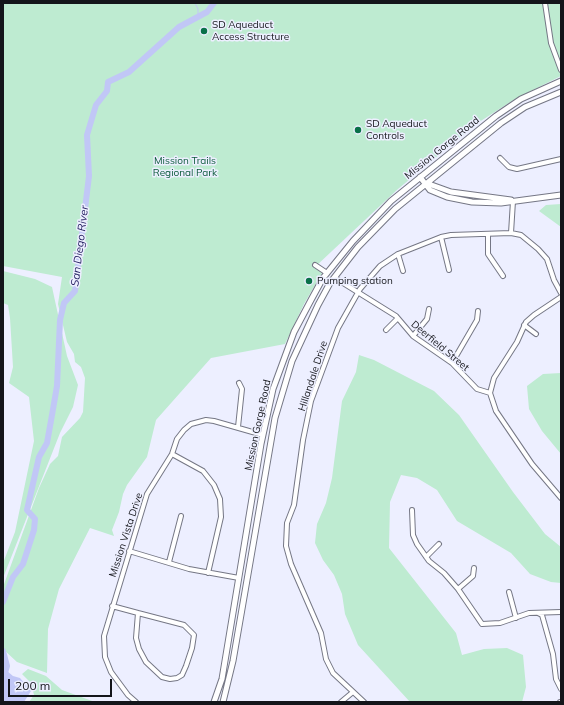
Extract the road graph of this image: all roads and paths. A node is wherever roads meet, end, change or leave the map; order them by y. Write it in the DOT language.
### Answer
graph roads {
  1 [pos="545,3"];
  2 [pos="561,70"];
  3 [pos="561,81"];
  4 [pos="561,86"];
  5 [pos="559,92"];
  6 [pos="500,158"];
  7 [pos="561,159"];
  8 [pos="420,177"];
  9 [pos="426,183"];
  10 [pos="561,196"];
  11 [pos="513,201"];
  12 [pos="510,233"];
  13 [pos="488,234"];
  14 [pos="441,237"];
  15 [pos="398,254"];
  16 [pos="315,265"];
  17 [pos="449,270"];
  18 [pos="403,271"];
  19 [pos="327,273"];
  20 [pos="503,276"];
  21 [pos="334,278"];
  22 [pos="358,293"];
  23 [pos="561,294"];
  24 [pos="561,297"];
  25 [pos="429,309"];
  26 [pos="478,311"];
  27 [pos="398,319"];
  28 [pos="524,325"];
  29 [pos="386,330"];
  30 [pos="536,334"];
  31 [pos="413,336"];
  32 [pos="452,363"];
  33 [pos="239,382"];
  34 [pos="490,393"];
  35 [pos="238,427"];
  36 [pos="263,435"];
  37 [pos="172,454"];
  38 [pos="561,498"];
  39 [pos="412,510"];
  40 [pos="180,516"];
  41 [pos="439,544"];
  42 [pos="129,551"];
  43 [pos="426,557"];
  44 [pos="169,562"];
  45 [pos="474,568"];
  46 [pos="208,573"];
  47 [pos="239,578"];
  48 [pos="458,589"];
  49 [pos="509,592"];
  50 [pos="112,606"];
  51 [pos="561,612"];
  52 [pos="138,613"];
  53 [pos="538,613"];
  54 [pos="516,618"];
  55 [pos="561,688"];
  56 [pos="353,692"];
  57 [pos="136,702"];
  58 [pos="214,702"];
  59 [pos="223,702"];
  60 [pos="341,702"];
  61 [pos="364,702"];
  1 -- 2 [label="street"];
  3 -- 8 [label="main road, Mission Gorge Road"];
  4 -- 5 [label="main road"];
  5 -- 9 [label="main road, Mission Gorge Road"];
  6 -- 7 [label="street"];
  8 -- 9 [label="main road"];
  8 -- 19 [label="main road, Mission Gorge Road"];
  9 -- 11 [label="main road"];
  9 -- 21 [label="main road, Mission Gorge Road"];
  10 -- 11 [label="main road"];
  11 -- 12 [label="street"];
  12 -- 13 [label="street, Hillandale Drive"];
  12 -- 23 [label="street, Hillandale Drive"];
  13 -- 14 [label="street, Hillandale Drive"];
  13 -- 20 [label="street"];
  14 -- 15 [label="street, Hillandale Drive"];
  14 -- 17 [label="street"];
  15 -- 18 [label="street"];
  15 -- 22 [label="street, Hillandale Drive"];
  16 -- 19 [label="street"];
  19 -- 36 [label="main road, Mission Gorge Road"];
  21 -- 22 [label="street, Deerfield Street"];
  21 -- 59 [label="main road, Mission Gorge Road"];
  22 -- 27 [label="street, Deerfield Street"];
  22 -- 56 [label="street, Hillandale Drive"];
  24 -- 28 [label="street"];
  25 -- 31 [label="street"];
  26 -- 32 [label="street"];
  27 -- 29 [label="street"];
  27 -- 31 [label="street, Deerfield Street"];
  28 -- 30 [label="street"];
  28 -- 34 [label="street"];
  31 -- 32 [label="street, Deerfield Street"];
  32 -- 34 [label="street, Deerfield Street"];
  33 -- 35 [label="street"];
  34 -- 38 [label="street"];
  35 -- 36 [label="street, Mission Vista Drive"];
  35 -- 37 [label="street, Mission Vista Drive"];
  36 -- 47 [label="main road, Mission Gorge Road"];
  37 -- 42 [label="street, Mission Vista Drive"];
  37 -- 46 [label="street"];
  39 -- 43 [label="street"];
  40 -- 44 [label="street"];
  41 -- 43 [label="street"];
  42 -- 44 [label="street"];
  42 -- 50 [label="street, Mission Vista Drive"];
  43 -- 48 [label="street"];
  44 -- 46 [label="street"];
  45 -- 48 [label="street"];
  46 -- 47 [label="street"];
  47 -- 58 [label="main road, Mission Gorge Road"];
  48 -- 54 [label="street"];
  49 -- 54 [label="street"];
  50 -- 52 [label="street"];
  50 -- 57 [label="street, Mission Vista Drive"];
  51 -- 53 [label="street"];
  52 -- 52 [label="street"];
  53 -- 54 [label="street"];
  53 -- 55 [label="street"];
  56 -- 60 [label="street"];
  56 -- 61 [label="street, Hillandale Drive"];
}
